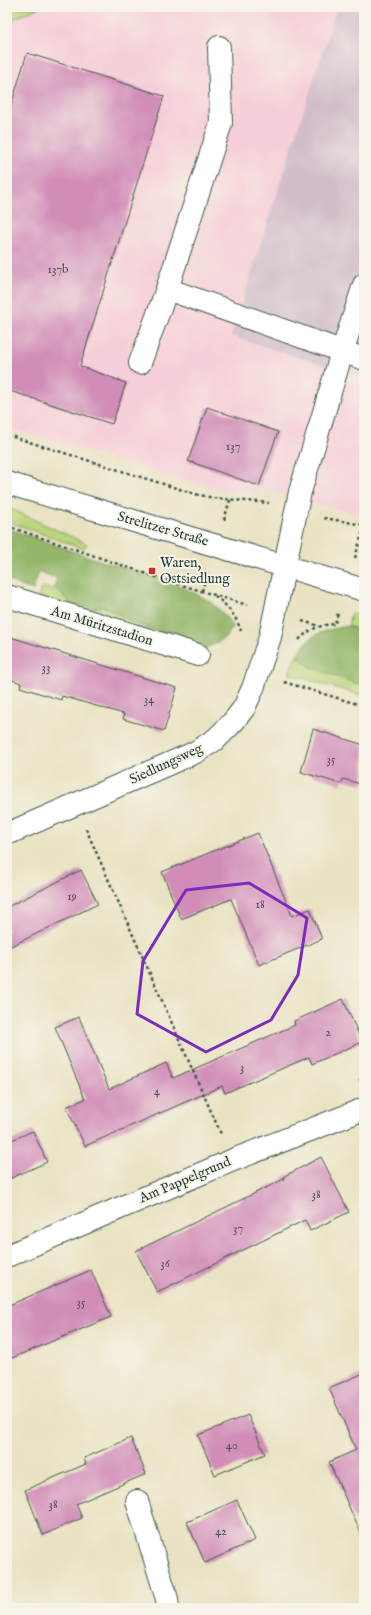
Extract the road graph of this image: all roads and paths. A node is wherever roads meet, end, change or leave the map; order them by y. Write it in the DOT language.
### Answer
graph roads {
  1 [pos="219,47"];
  2 [pos="364,285"];
  3 [pos="168,289"];
  4 [pos="342,352"];
  5 [pos="364,359"];
  6 [pos="140,363"];
  7 [pos="7,435"];
  8 [pos="7,484"];
  9 [pos="230,500"];
  10 [pos="7,526"];
  11 [pos="285,566"];
  12 [pos="364,590"];
  13 [pos="202,591"];
  14 [pos="213,594"];
  15 [pos="7,596"];
  16 [pos="335,624"];
  17 [pos="319,626"];
  18 [pos="242,636"];
  19 [pos="198,656"];
  20 [pos="75,805"];
  21 [pos="7,834"];
  22 [pos="364,1109"];
  23 [pos="233,1160"];
  24 [pos="7,1256"];
  25 [pos="137,1501"];
  26 [pos="168,1608"];
  1 -- 3 [label="street"];
  2 -- 4 [label="street, Siedlungsweg"];
  3 -- 4 [label="street"];
  3 -- 6 [label="street"];
  4 -- 5 [label="street"];
  4 -- 11 [label="street, Siedlungsweg"];
  7 -- 9 [label="path"];
  8 -- 11 [label="street, Strelitzer Straße"];
  10 -- 13 [label="path"];
  11 -- 12 [label="street, Strelitzer Straße"];
  11 -- 20 [label="street, Siedlungsweg"];
  14 -- 18 [label="path"];
  15 -- 19 [label="street, Am Müritzstadion"];
  16 -- 17 [label="path"];
  20 -- 21 [label="street, Siedlungsweg"];
  20 -- 23 [label="path"];
  22 -- 23 [label="street, Am Pappelgrund"];
  23 -- 24 [label="street, Am Pappelgrund"];
  25 -- 26 [label="street"];
}
